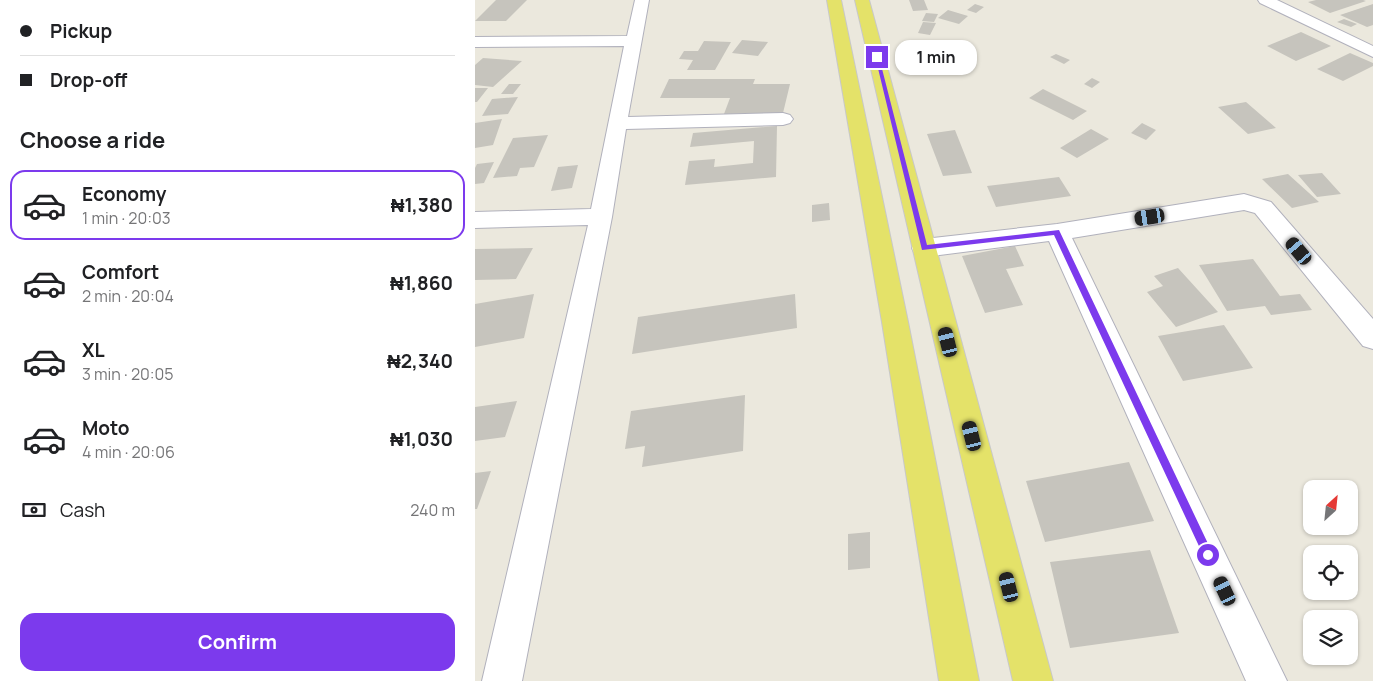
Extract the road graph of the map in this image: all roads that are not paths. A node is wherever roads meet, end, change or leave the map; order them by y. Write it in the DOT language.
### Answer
graph roads {
  1 [pos="642,0"];
  2 [pos="834,0"];
  3 [pos="863,0"];
  4 [pos="1265,0"];
  5 [pos="635,41"];
  6 [pos="475,42"];
  7 [pos="1373,52"];
  8 [pos="783,119"];
  9 [pos="617,123"];
  10 [pos="601,216"];
  11 [pos="475,220"];
  12 [pos="1057,232"];
  13 [pos="924,248"];
  14 [pos="1373,338"];
  15 [pos="502,681"];
  16 [pos="959,681"];
  17 [pos="1033,681"];
  18 [pos="1267,681"];
  1 -- 5 [label="street"];
  2 -- 16 [label="main road"];
  3 -- 13 [label="main road"];
  4 -- 7 [label="street"];
  5 -- 6 [label="street"];
  5 -- 9 [label="street"];
  8 -- 9 [label="street"];
  9 -- 10 [label="street"];
  10 -- 11 [label="street"];
  10 -- 15 [label="street"];
  12 -- 13 [label="street"];
  12 -- 14 [label="street"];
  12 -- 18 [label="street"];
  13 -- 17 [label="main road"];
}
